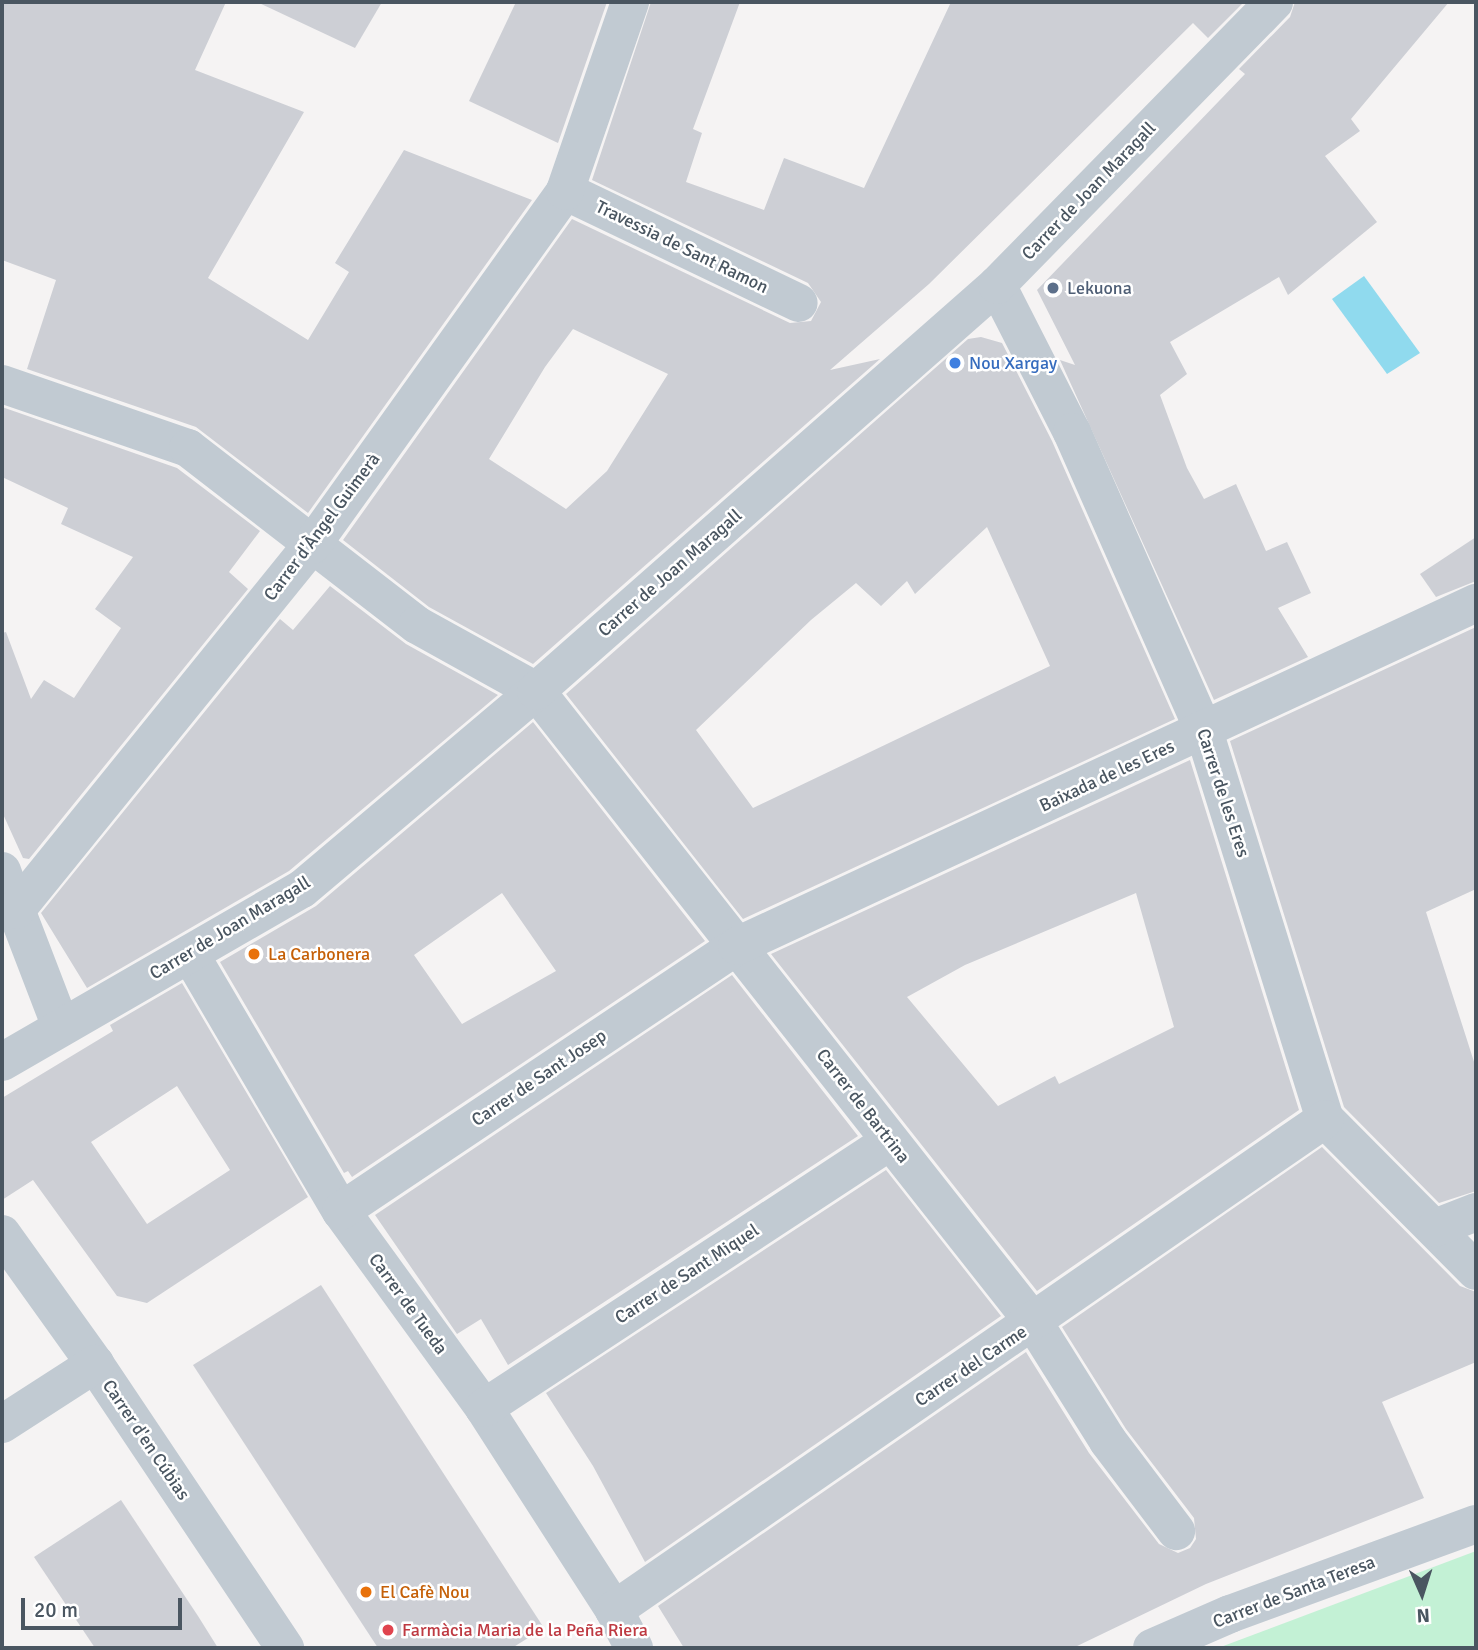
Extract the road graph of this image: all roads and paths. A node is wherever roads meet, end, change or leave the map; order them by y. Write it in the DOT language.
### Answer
graph roads {
  1 [pos="630,2"];
  2 [pos="1274,2"];
  3 [pos="565,191"];
  4 [pos="997,285"];
  5 [pos="799,303"];
  6 [pos="2,384"];
  7 [pos="312,544"];
  8 [pos="1476,603"];
  9 [pos="536,691"];
  10 [pos="1204,731"];
  11 [pos="2,871"];
  12 [pos="16,910"];
  13 [pos="737,946"];
  14 [pos="190,954"];
  15 [pos="61,1027"];
  16 [pos="2,1062"];
  17 [pos="1325,1119"];
  18 [pos="890,1141"];
  19 [pos="341,1211"];
  20 [pos="1476,1212"];
  21 [pos="1435,1228"];
  22 [pos="2,1234"];
  23 [pos="1476,1271"];
  24 [pos="1034,1323"];
  25 [pos="95,1364"];
  26 [pos="484,1408"];
  27 [pos="2,1424"];
  28 [pos="1476,1524"];
  29 [pos="1176,1531"];
  30 [pos="614,1610"];
  31 [pos="285,1648"];
  32 [pos="634,1648"];
  33 [pos="1152,1648"];
  1 -- 3 [label="street, Carrer d'Àngel Guimerà"];
  2 -- 4 [label="street, Carrer de Joan Maragall"];
  3 -- 5 [label="street, Travessia de Sant Ramon"];
  3 -- 7 [label="street, Carrer d'Àngel Guimerà"];
  4 -- 9 [label="street, Carrer de Joan Maragall"];
  4 -- 10 [label="street, Carrer de les Eres"];
  6 -- 7 [label="street"];
  7 -- 9 [label="street"];
  7 -- 12 [label="street, Carrer d'Àngel Guimerà"];
  8 -- 10 [label="street, Baixada de les Eres"];
  9 -- 13 [label="street, Carrer de Bartrina"];
  9 -- 14 [label="street, Carrer de Joan Maragall"];
  10 -- 13 [label="street, Baixada de les Eres"];
  10 -- 17 [label="street, Carrer de les Eres"];
  11 -- 12 [label="street"];
  12 -- 15 [label="street"];
  13 -- 18 [label="street, Carrer de Bartrina"];
  13 -- 19 [label="street, Carrer de Sant Josep"];
  14 -- 15 [label="street, Carrer de Joan Maragall"];
  14 -- 19 [label="street, Carrer de Tueda"];
  15 -- 16 [label="street, Carrer de Joan Maragall"];
  17 -- 21 [label="street, Carrer de les Eres"];
  17 -- 24 [label="street, Carrer del Carme"];
  18 -- 24 [label="street, Carrer de Bartrina"];
  18 -- 26 [label="street, Carrer de Sant Miquel"];
  19 -- 26 [label="street, Carrer de Tueda"];
  20 -- 21 [label="street"];
  21 -- 23 [label="street, Carrer de les Eres"];
  22 -- 25 [label="street, Carrer d'en Cúbias"];
  24 -- 29 [label="street, Carrer de Bartrina"];
  24 -- 30 [label="street, Carrer del Carme"];
  25 -- 27 [label="street"];
  25 -- 31 [label="street, Carrer d'en Cúbias"];
  26 -- 30 [label="street, Carrer de Tueda"];
  28 -- 33 [label="street, Carrer de Santa Teresa"];
  30 -- 32 [label="street, Carrer de Tueda"];
}
